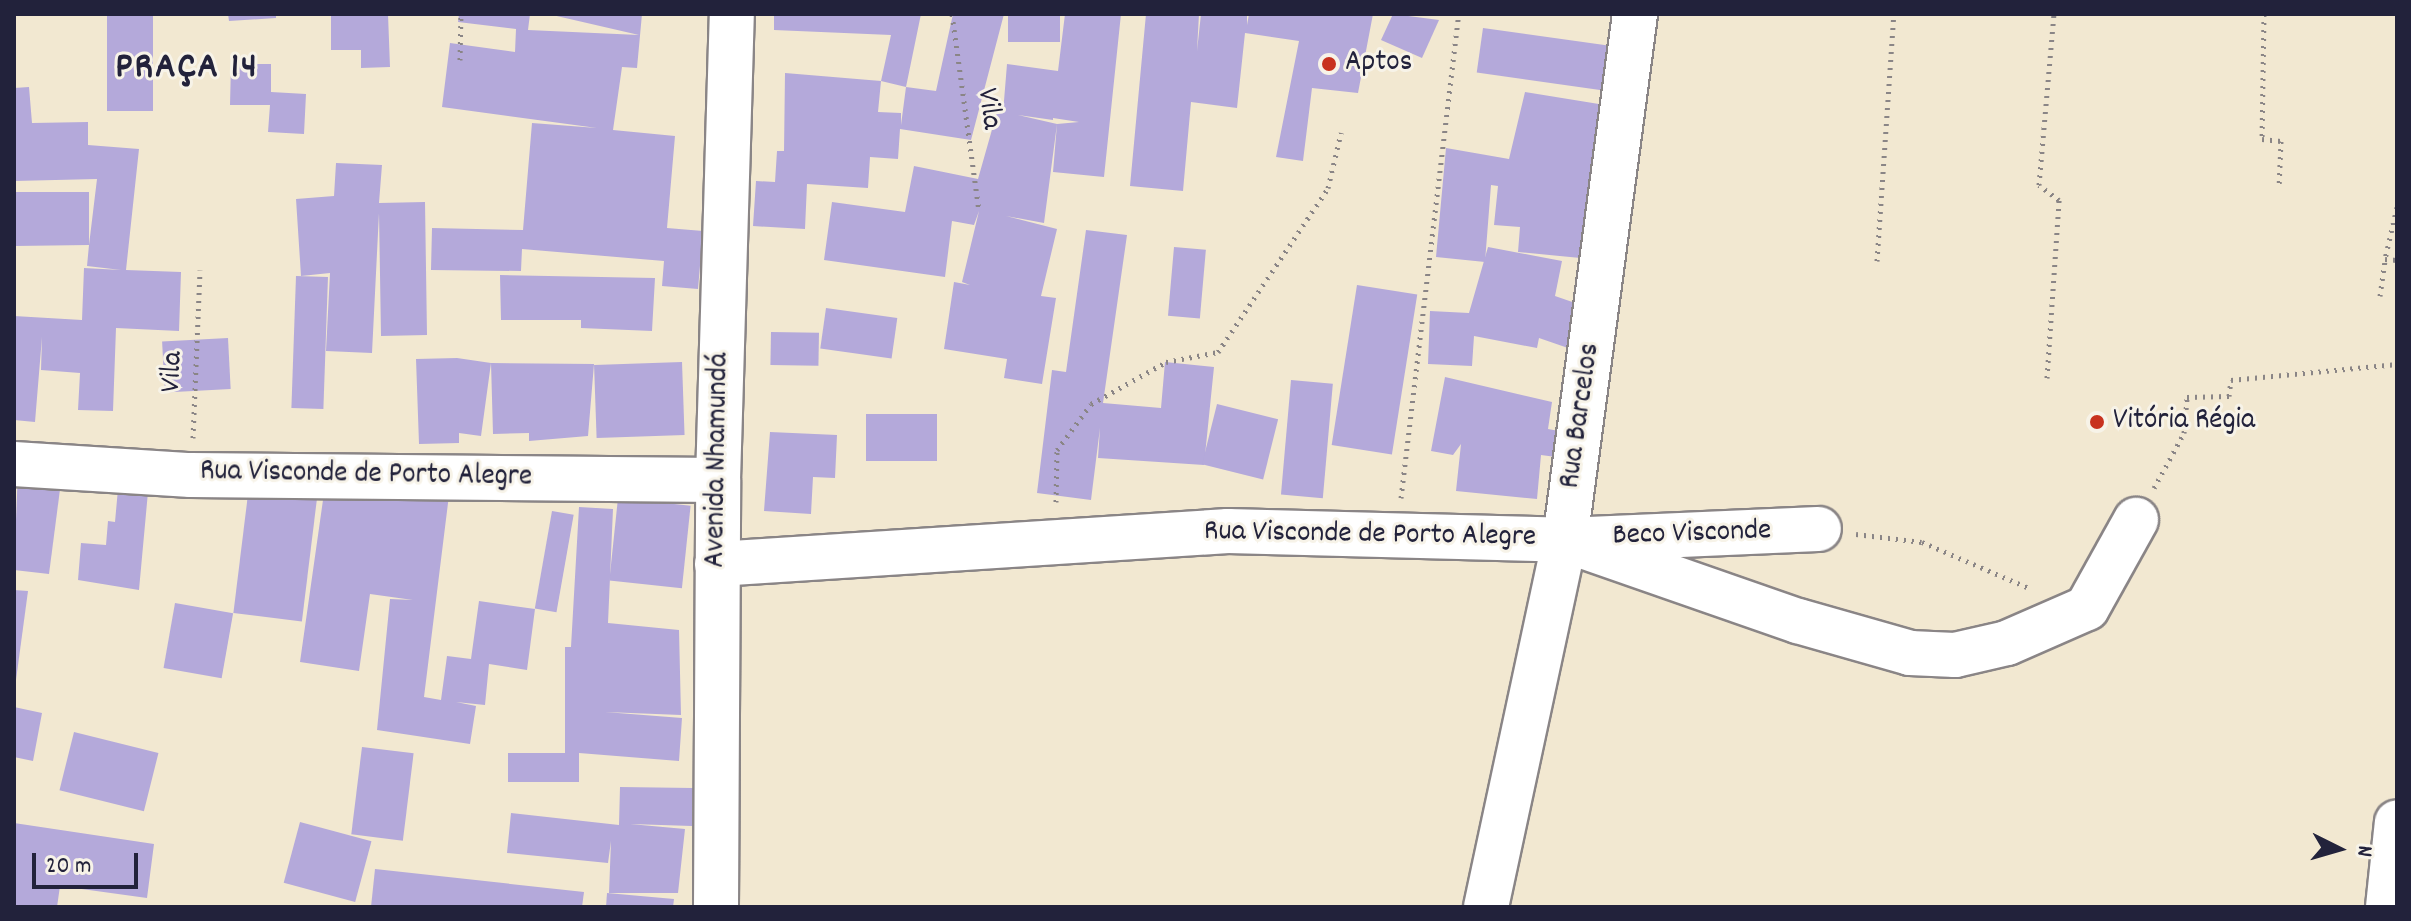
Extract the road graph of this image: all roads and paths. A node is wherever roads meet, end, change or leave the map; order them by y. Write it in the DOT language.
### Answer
graph roads {
  1 [pos="461,14"];
  2 [pos="732,14"];
  3 [pos="952,14"];
  4 [pos="1459,14"];
  5 [pos="1635,14"];
  6 [pos="1894,14"];
  7 [pos="2054,14"];
  8 [pos="2264,14"];
  9 [pos="460,60"];
  10 [pos="1341,133"];
  11 [pos="2279,188"];
  12 [pos="2397,207"];
  13 [pos="979,211"];
  14 [pos="2385,259"];
  15 [pos="2397,260"];
  16 [pos="1877,261"];
  17 [pos="200,270"];
  18 [pos="2380,296"];
  19 [pos="2397,364"];
  20 [pos="2047,378"];
  21 [pos="14,464"];
  22 [pos="191,475"];
  23 [pos="718,480"];
  24 [pos="2136,520"];
  25 [pos="1819,529"];
  26 [pos="1397,530"];
  27 [pos="1565,540"];
  28 [pos="1055,543"];
  29 [pos="717,564"];
  30 [pos="2087,608"];
  31 [pos="2397,822"];
  32 [pos="716,907"];
  33 [pos="1486,907"];
  34 [pos="2388,907"];
  1 -- 9 [label="path"];
  2 -- 23 [label="street, Avenida Nhamundá"];
  3 -- 13 [label="path, Vila"];
  4 -- 26 [label="path"];
  5 -- 27 [label="street, Rua Barcelos"];
  6 -- 16 [label="path"];
  7 -- 20 [label="path"];
  8 -- 11 [label="path"];
  10 -- 28 [label="path"];
  12 -- 14 [label="path"];
  14 -- 15 [label="path"];
  14 -- 18 [label="path"];
  17 -- 22 [label="path, Vila"];
  19 -- 24 [label="path"];
  21 -- 22 [label="street, Rua Visconde de Porto Alegre"];
  22 -- 23 [label="street, Rua Visconde de Porto Alegre"];
  23 -- 29 [label="street, Avenida Nhamundá"];
  24 -- 30 [label="street"];
  25 -- 27 [label="street, Beco Visconde"];
  25 -- 30 [label="path"];
  26 -- 27 [label="street, Rua Visconde de Porto Alegre"];
  26 -- 28 [label="street, Rua Visconde de Porto Alegre"];
  27 -- 30 [label="street, Rua Visconde de Porto Alegre"];
  27 -- 33 [label="street, Rua Barcelos"];
  28 -- 29 [label="street, Rua Visconde de Porto Alegre"];
  29 -- 32 [label="street, Avenida Nhamundá"];
  31 -- 34 [label="street"];
}
